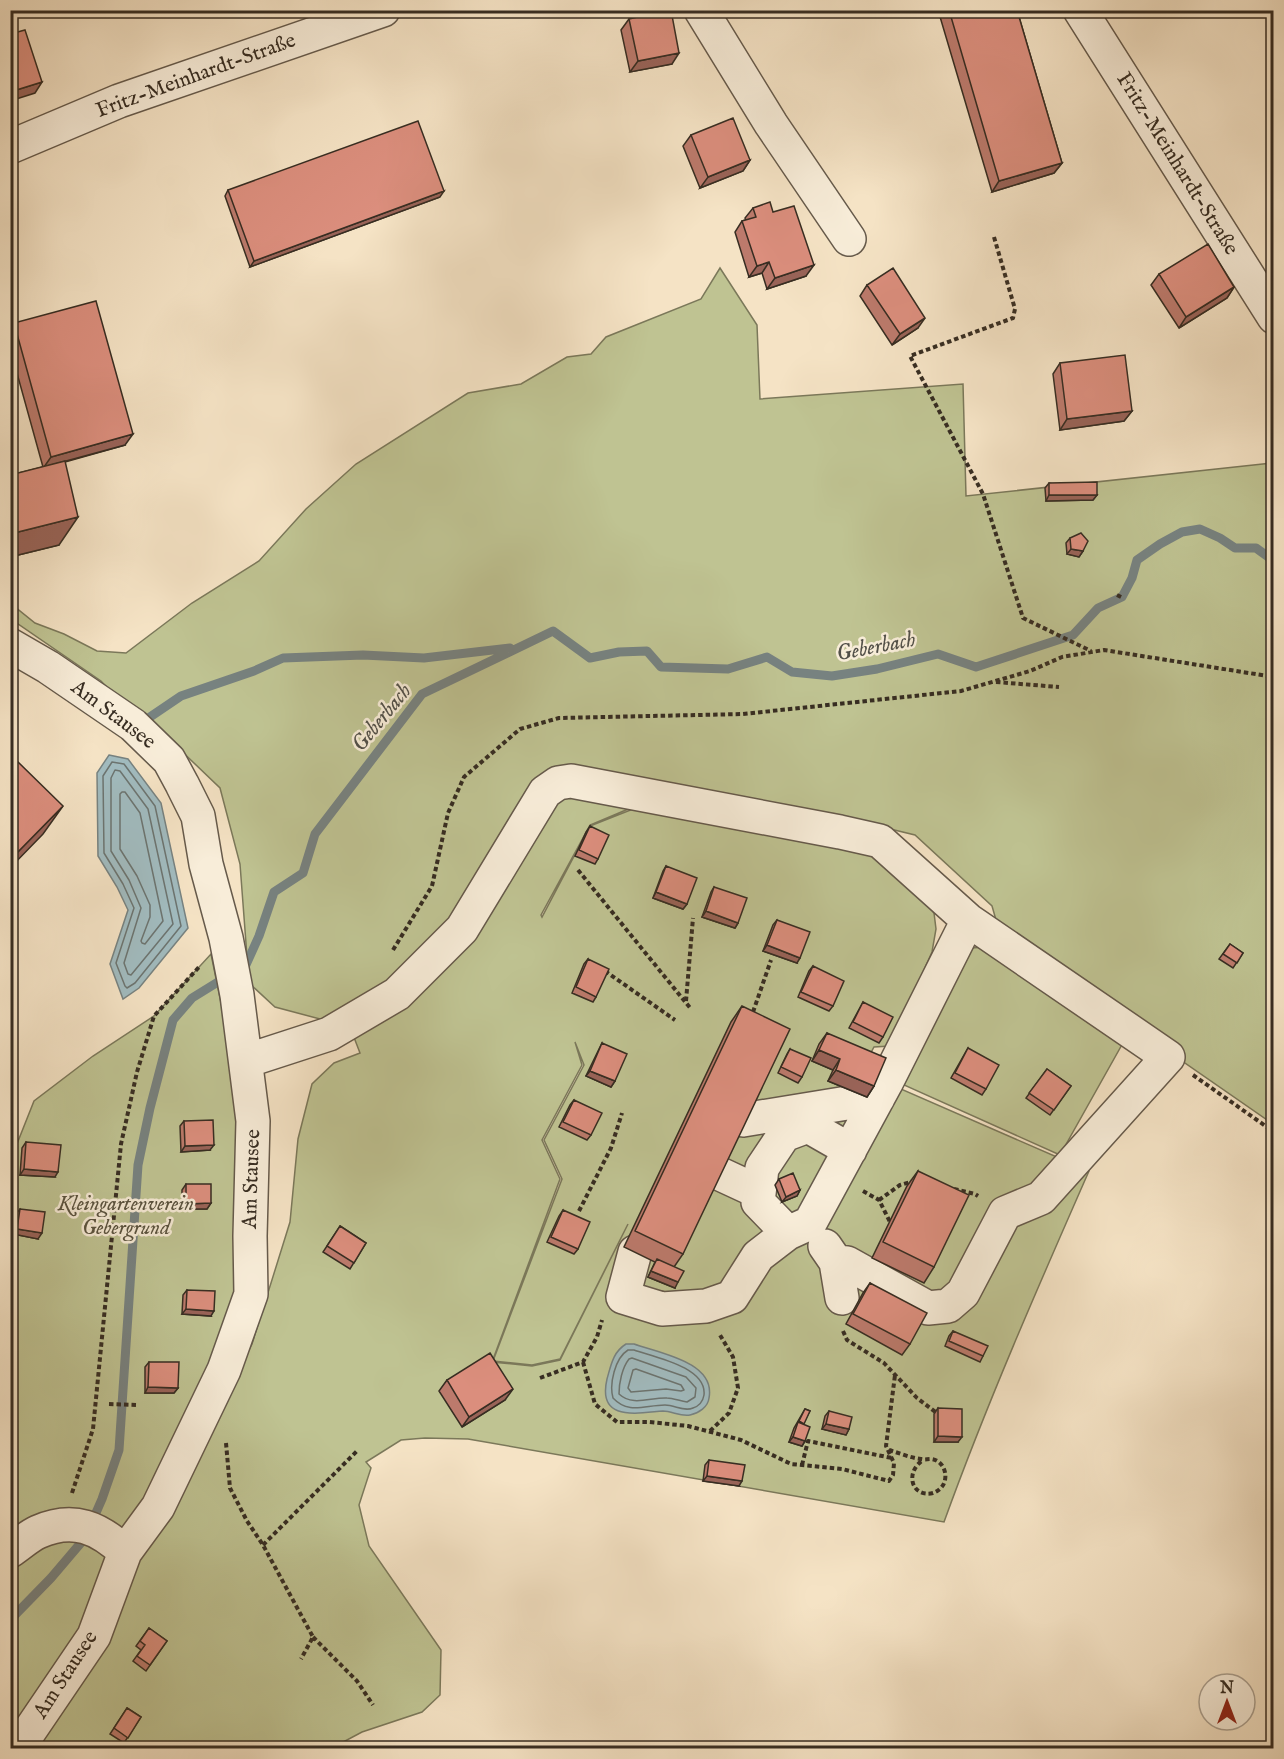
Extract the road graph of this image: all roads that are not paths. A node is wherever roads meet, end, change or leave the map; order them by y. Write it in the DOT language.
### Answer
graph roads {
  1 [pos="383,10"];
  2 [pos="702,10"];
  3 [pos="1080,10"];
  4 [pos="10,147"];
  5 [pos="849,239"];
  6 [pos="1274,317"];
  7 [pos="10,645"];
  8 [pos="968,920"];
  9 [pos="246,1061"];
  10 [pos="878,1098"];
  11 [pos="797,1119"];
  12 [pos="743,1120"];
  13 [pos="850,1150"];
  14 [pos="718,1173"];
  15 [pos="759,1192"];
  16 [pos="796,1230"];
  17 [pos="635,1252"];
  18 [pos="836,1262"];
  19 [pos="842,1298"];
  20 [pos="10,1551"];
  21 [pos="125,1552"];
  22 [pos="18,1749"];
  1 -- 4 [label="street, Fritz-Meinhardt-Straße"];
  2 -- 5 [label="street"];
  3 -- 6 [label="street, Fritz-Meinhardt-Straße"];
  7 -- 9 [label="street, Am Stausee"];
  8 -- 9 [label="street"];
  8 -- 10 [label="street"];
  8 -- 18 [label="street"];
  9 -- 21 [label="street, Am Stausee"];
  10 -- 11 [label="street"];
  10 -- 13 [label="street"];
  11 -- 12 [label="street"];
  11 -- 13 [label="street"];
  11 -- 15 [label="street"];
  13 -- 16 [label="street"];
  14 -- 15 [label="street"];
  15 -- 16 [label="street"];
  16 -- 17 [label="street"];
  16 -- 18 [label="street"];
  18 -- 19 [label="street"];
  20 -- 21 [label="street"];
  21 -- 22 [label="street, Am Stausee"];
}
